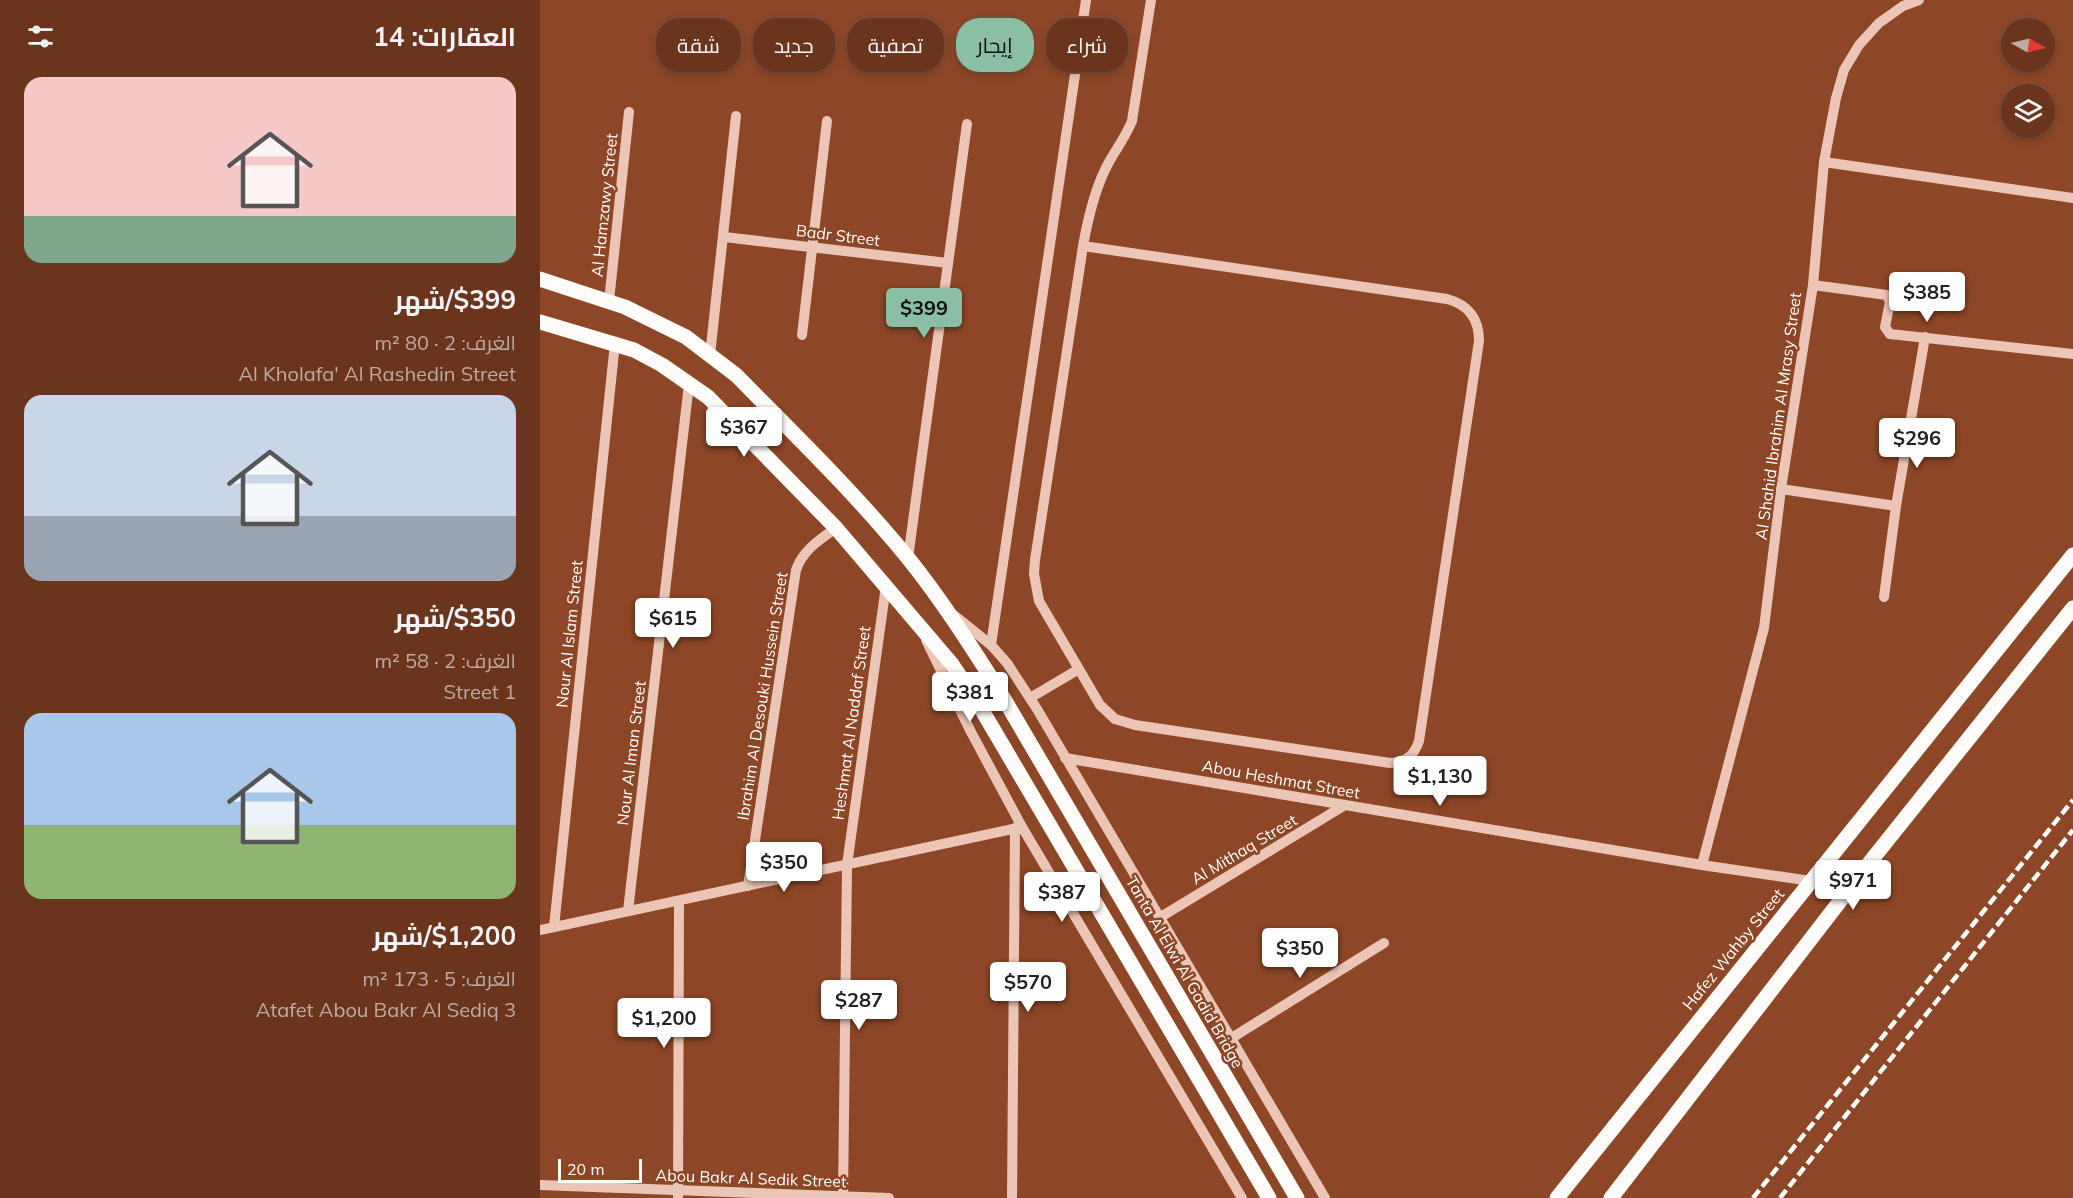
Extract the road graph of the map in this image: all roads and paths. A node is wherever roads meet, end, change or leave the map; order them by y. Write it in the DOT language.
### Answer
graph roads {
  1 [pos="1086,0"];
  2 [pos="1151,0"];
  3 [pos="1918,0"];
  4 [pos="629,112"];
  5 [pos="736,116"];
  6 [pos="827,121"];
  7 [pos="967,124"];
  8 [pos="1824,162"];
  9 [pos="2073,198"];
  10 [pos="724,237"];
  11 [pos="1083,246"];
  12 [pos="812,247"];
  13 [pos="948,263"];
  14 [pos="540,279"];
  15 [pos="1813,285"];
  16 [pos="609,301"];
  17 [pos="540,322"];
  18 [pos="802,335"];
  19 [pos="1925,337"];
  20 [pos="615,343"];
  21 [pos="2073,354"];
  22 [pos="710,355"];
  23 [pos="689,384"];
  24 [pos="1781,489"];
  25 [pos="1896,506"];
  26 [pos="836,528"];
  27 [pos="2073,555"];
  28 [pos="908,558"];
  29 [pos="886,586"];
  30 [pos="1884,597"];
  31 [pos="2073,608"];
  32 [pos="948,610"];
  33 [pos="922,628"];
  34 [pos="991,645"];
  35 [pos="1078,669"];
  36 [pos="1030,698"];
  37 [pos="1065,758"];
  38 [pos="1345,805"];
  39 [pos="1018,828"];
  40 [pos="847,864"];
  41 [pos="1702,865"];
  42 [pos="1811,881"];
  43 [pos="748,886"];
  44 [pos="679,901"];
  45 [pos="628,911"];
  46 [pos="1159,918"];
  47 [pos="554,927"];
  48 [pos="540,930"];
  49 [pos="1384,943"];
  50 [pos="1230,1039"];
  51 [pos="540,1185"];
  52 [pos="678,1194"];
  53 [pos="843,1197"];
  54 [pos="890,1198"];
  55 [pos="1012,1198"];
  56 [pos="1242,1198"];
  57 [pos="1269,1198"];
  58 [pos="1297,1198"];
  59 [pos="1324,1198"];
  60 [pos="1557,1198"];
  61 [pos="1611,1198"];
  1 -- 34 [label="street"];
  2 -- 11 [label="street"];
  3 -- 8 [label="street, Al Shahid Ibrahim Al Mrasy Street"];
  4 -- 16 [label="street, Al Hamzawy Street"];
  5 -- 10 [label="street"];
  6 -- 12 [label="street"];
  7 -- 13 [label="street"];
  8 -- 9 [label="street"];
  8 -- 15 [label="street, Al Shahid Ibrahim Al Mrasy Street"];
  10 -- 12 [label="street, Badr Street"];
  10 -- 22 [label="street"];
  11 -- 35 [label="street"];
  11 -- 35 [label="street"];
  12 -- 13 [label="street, Badr Street"];
  12 -- 18 [label="street"];
  13 -- 28 [label="street"];
  14 -- 16 [label="main road, Tanta Al Elwi Al Gadid Bridge"];
  15 -- 19 [label="street"];
  15 -- 24 [label="street, Al Shahid Ibrahim Al Mrasy Street"];
  16 -- 22 [label="main road, Tanta Al Elwi Al Gadid Bridge"];
  17 -- 20 [label="main road"];
  19 -- 21 [label="street"];
  19 -- 25 [label="street"];
  20 -- 23 [label="main road"];
  20 -- 47 [label="street, Nour Al Islam Street"];
  22 -- 28 [label="main road, Tanta Al Elwi Al Gadid Bridge"];
  23 -- 26 [label="main road"];
  23 -- 45 [label="street, Nour Al Iman Street"];
  24 -- 25 [label="street"];
  24 -- 41 [label="street, Al Shahid Ibrahim Al Mrasy Street"];
  25 -- 30 [label="street"];
  26 -- 29 [label="main road"];
  26 -- 43 [label="street, Ibrahim Al Desouki Hussein Street"];
  27 -- 42 [label="main road, Hafez Wahby Street"];
  28 -- 32 [label="main road, Tanta Al Elwi Al Gadid Bridge"];
  29 -- 33 [label="main road"];
  29 -- 40 [label="street, Heshmat Al Naddaf Street"];
  31 -- 61 [label="main road"];
  32 -- 34 [label="street"];
  32 -- 58 [label="main road, Tanta Al Elwi Al Gadid Bridge"];
  33 -- 39 [label="street"];
  33 -- 57 [label="main road"];
  34 -- 36 [label="street"];
  35 -- 36 [label="street"];
  36 -- 37 [label="street"];
  37 -- 38 [label="street, Abou Heshmat Street"];
  37 -- 46 [label="street"];
  38 -- 41 [label="street, Abou Heshmat Street"];
  38 -- 46 [label="street, Al Mithaq Street"];
  39 -- 40 [label="street"];
  39 -- 55 [label="street"];
  39 -- 56 [label="street"];
  40 -- 43 [label="street"];
  40 -- 53 [label="street, Heshmat Al Naddaf Street"];
  41 -- 42 [label="street, Abou Heshmat Street"];
  42 -- 60 [label="main road, Hafez Wahby Street"];
  43 -- 44 [label="street"];
  44 -- 45 [label="street"];
  44 -- 52 [label="street"];
  45 -- 47 [label="street"];
  46 -- 50 [label="street"];
  47 -- 48 [label="street"];
  49 -- 50 [label="street"];
  50 -- 59 [label="street"];
  51 -- 52 [label="street, Abou Bakr Al Sedik Street"];
  52 -- 53 [label="street, Abou Bakr Al Sedik Street"];
  53 -- 54 [label="street, Abou Bakr Al Sedik Street"];
}
